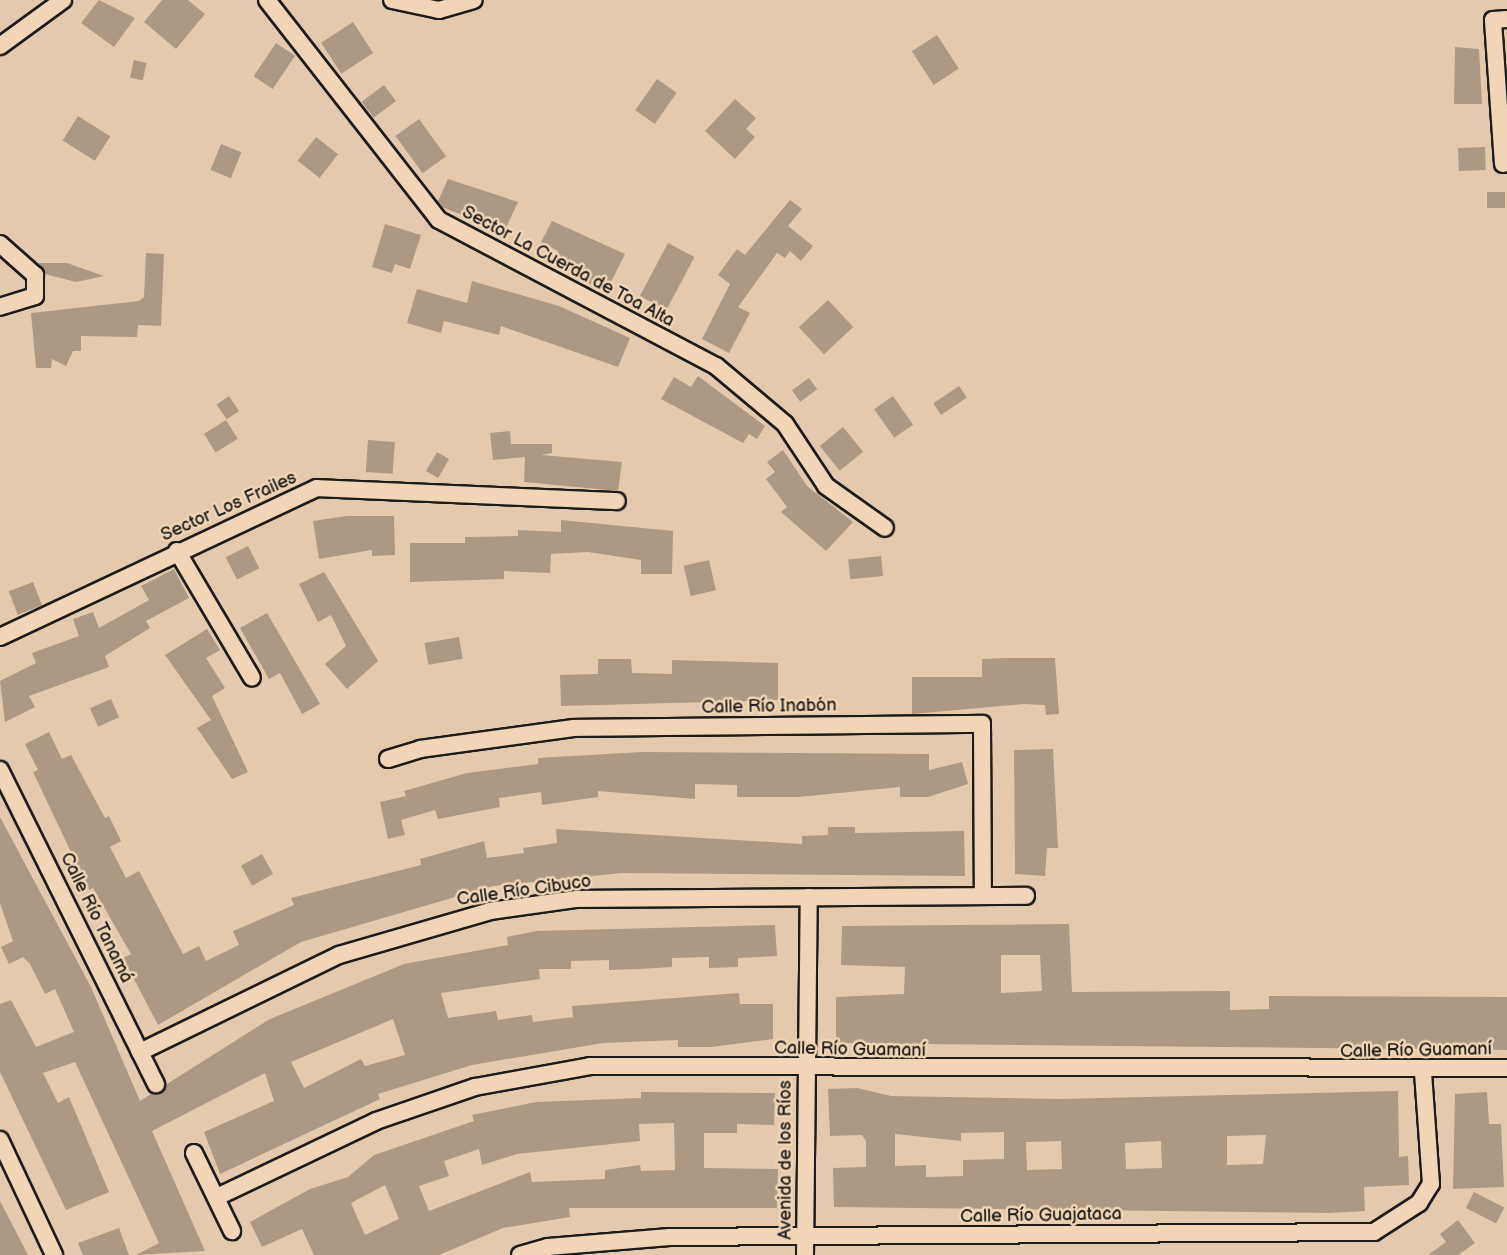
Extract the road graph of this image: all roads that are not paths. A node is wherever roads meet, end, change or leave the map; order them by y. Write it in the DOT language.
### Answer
graph roads {
  1 [pos="63,0"];
  2 [pos="267,0"];
  3 [pos="392,0"];
  4 [pos="474,0"];
  5 [pos="1507,19"];
  6 [pos="0,46"];
  7 [pos="1503,164"];
  8 [pos="0,244"];
  9 [pos="0,307"];
  10 [pos="617,501"];
  11 [pos="885,528"];
  12 [pos="177,551"];
  13 [pos="0,637"];
  14 [pos="252,678"];
  15 [pos="388,759"];
  16 [pos="0,769"];
  17 [pos="983,896"];
  18 [pos="1026,896"];
  19 [pos="808,897"];
  20 [pos="140,1052"];
  21 [pos="1507,1068"];
  22 [pos="806,1069"];
  23 [pos="1423,1072"];
  24 [pos="156,1084"];
  25 [pos="0,1140"];
  26 [pos="194,1153"];
  27 [pos="217,1197"];
  28 [pos="232,1231"];
  29 [pos="805,1238"];
  30 [pos="54,1255"];
  31 [pos="520,1255"];
  32 [pos="805,1255"];
  1 -- 6 [label="street"];
  2 -- 11 [label="street, Sector La Cuerda de Toa Alta"];
  3 -- 4 [label="street"];
  5 -- 7 [label="street"];
  8 -- 9 [label="street"];
  10 -- 12 [label="street, Sector Los Frailes"];
  12 -- 13 [label="street, Sector Los Frailes"];
  12 -- 14 [label="street"];
  15 -- 17 [label="street, Calle Río Inabón"];
  16 -- 20 [label="street, Calle Río Tanamá"];
  17 -- 18 [label="street, Calle Río Cibuco"];
  17 -- 19 [label="street, Calle Río Cibuco"];
  19 -- 20 [label="street, Calle Río Cibuco"];
  19 -- 22 [label="street, Avenida de los Ríos"];
  20 -- 24 [label="street, Calle Río Tanamá"];
  21 -- 23 [label="street, Calle Río Guamaní"];
  22 -- 23 [label="street, Calle Río Guamaní"];
  22 -- 27 [label="street, Calle Río Guamaní"];
  22 -- 29 [label="street, Avenida de los Ríos"];
  23 -- 29 [label="street, Calle Río Guajataca"];
  25 -- 30 [label="street"];
  26 -- 27 [label="street"];
  27 -- 28 [label="street"];
  29 -- 31 [label="street, Calle Río Guajataca"];
  29 -- 32 [label="street, Avenida de los Ríos"];
}
